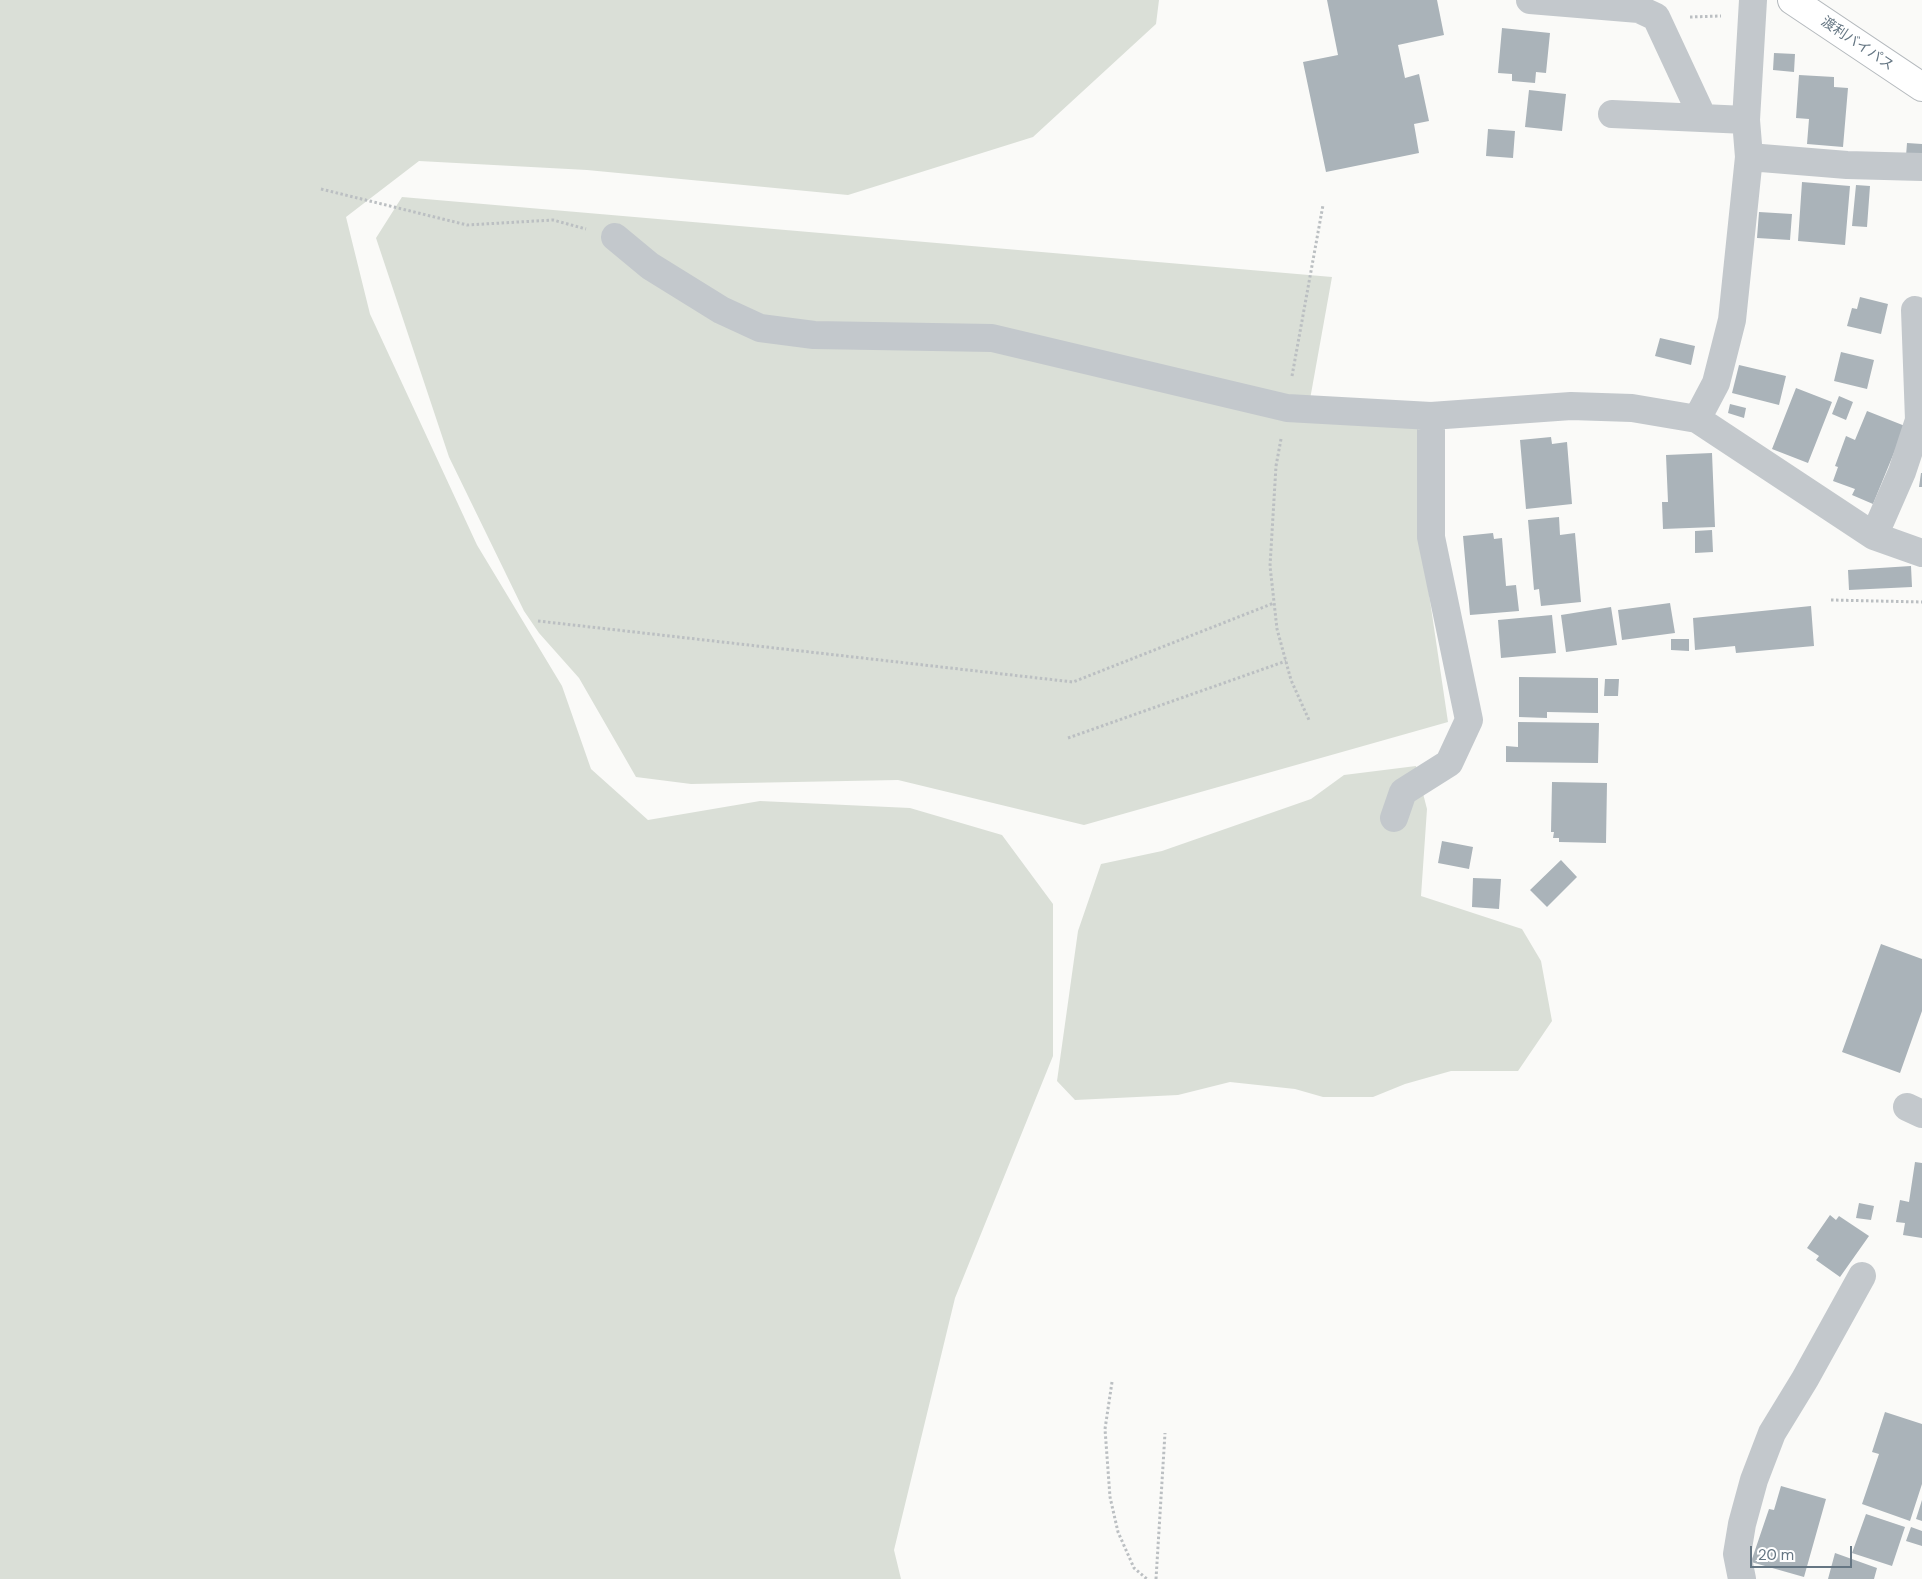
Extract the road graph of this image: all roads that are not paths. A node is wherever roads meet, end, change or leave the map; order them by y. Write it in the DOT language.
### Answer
graph roads {
  1 [pos="1530,0"];
  2 [pos="1792,0"];
  3 [pos="1752,8"];
  4 [pos="1922,87"];
  5 [pos="1612,114"];
  6 [pos="1703,118"];
  7 [pos="1746,120"];
  8 [pos="1749,156"];
  9 [pos="1922,167"];
  10 [pos="615,237"];
  11 [pos="1915,310"];
  12 [pos="1431,416"];
  13 [pos="1697,419"];
  14 [pos="1874,536"];
  15 [pos="1922,553"];
  16 [pos="1394,818"];
  17 [pos="1862,1276"];
  18 [pos="1742,1579"];
  1 -- 6 [label="street"];
  2 -- 4 [label="highway, 渡利バイパス"];
  3 -- 7 [label="street"];
  5 -- 6 [label="street"];
  6 -- 7 [label="street"];
  7 -- 8 [label="street"];
  8 -- 9 [label="street"];
  8 -- 13 [label="street"];
  10 -- 12 [label="street"];
  11 -- 14 [label="street"];
  12 -- 13 [label="street"];
  12 -- 16 [label="street"];
  13 -- 14 [label="street"];
  14 -- 15 [label="street"];
  17 -- 18 [label="street"];
}
